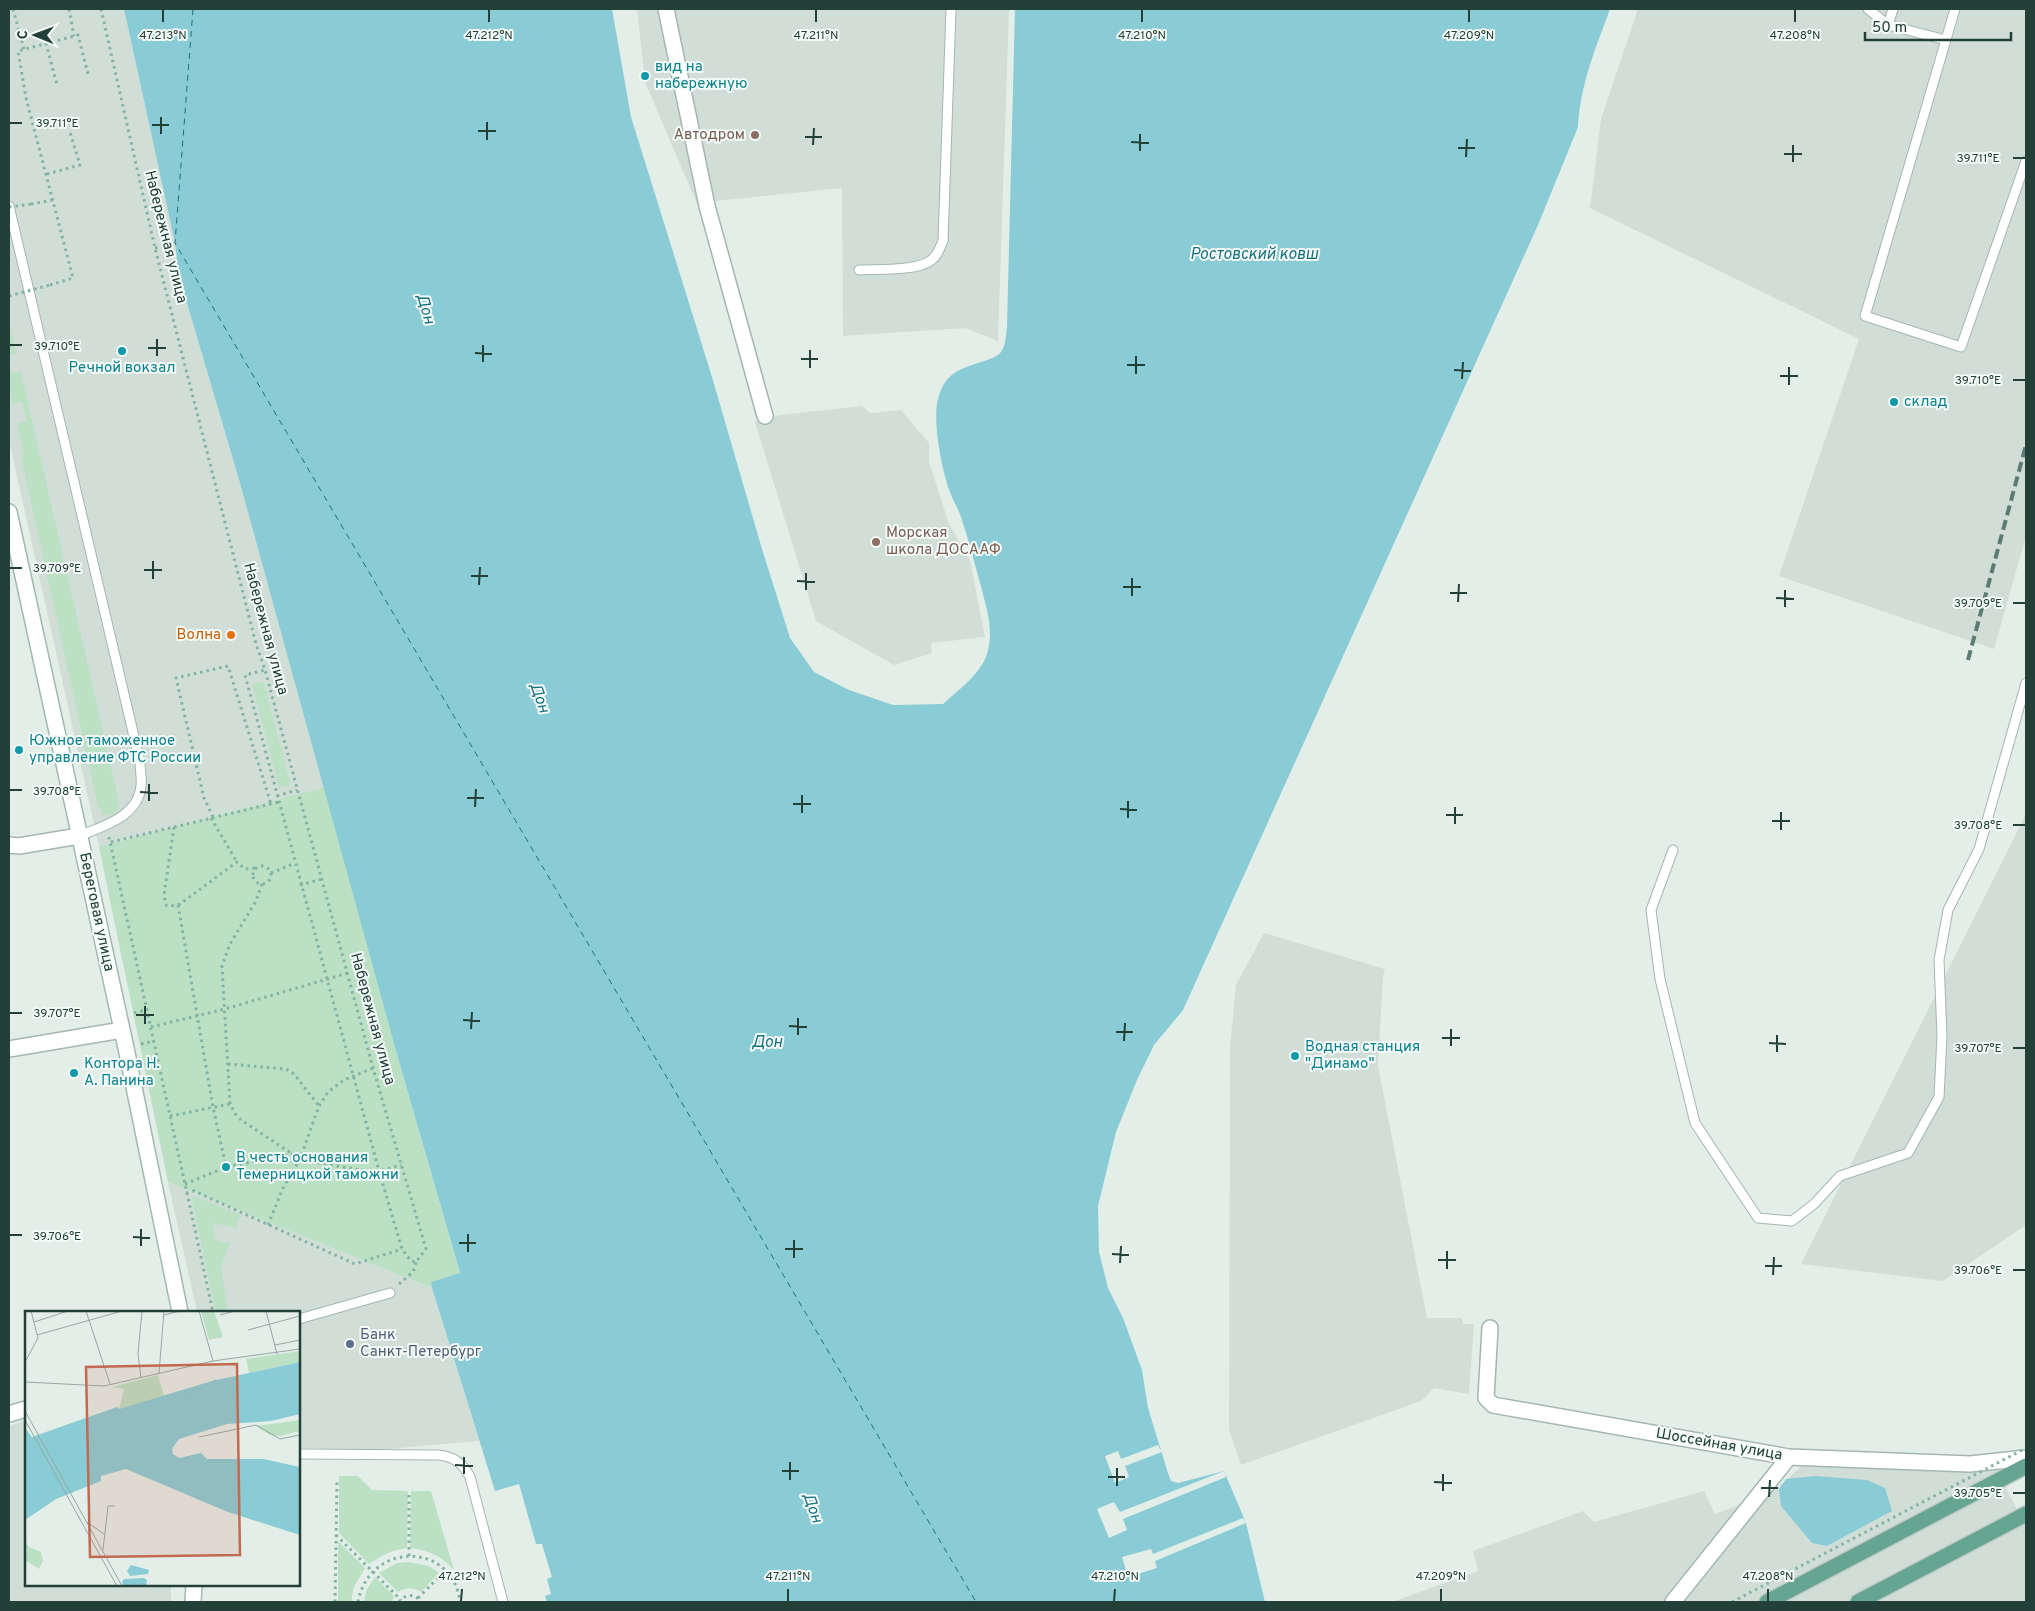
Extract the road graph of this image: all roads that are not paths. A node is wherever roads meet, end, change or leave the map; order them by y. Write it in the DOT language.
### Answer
graph roads {
  1 [pos="666,9"];
  2 [pos="951,9"];
  3 [pos="1868,9"];
  4 [pos="1893,9"];
  5 [pos="1955,9"];
  6 [pos="1888,25"];
  7 [pos="1946,40"];
  8 [pos="2026,161"];
  9 [pos="9,207"];
  10 [pos="859,270"];
  11 [pos="765,416"];
  12 [pos="9,512"];
  13 [pos="2026,683"];
  14 [pos="79,836"];
  15 [pos="9,845"];
  16 [pos="1673,850"];
  17 [pos="122,1030"];
  18 [pos="9,1050"];
  19 [pos="390,1293"];
  20 [pos="180,1311"];
  21 [pos="300,1318"];
  22 [pos="1490,1328"];
  23 [pos="25,1408"];
  24 [pos="9,1414"];
  25 [pos="300,1454"];
  26 [pos="1789,1457"];
  27 [pos="2026,1458"];
  28 [pos="2026,1466"];
  29 [pos="2026,1514"];
  30 [pos="194,1586"];
  31 [pos="193,1602"];
  32 [pos="503,1602"];
  33 [pos="1673,1602"];
  34 [pos="1767,1602"];
  35 [pos="1858,1602"];
  1 -- 11 [label="street"];
  2 -- 10 [label="lane"];
  3 -- 6 [label="lane"];
  4 -- 6 [label="lane"];
  5 -- 7 [label="lane"];
  6 -- 7 [label="lane"];
  7 -- 8 [label="lane"];
  9 -- 14 [label="lane"];
  12 -- 14 [label="street, Береговая улица"];
  13 -- 16 [label="lane"];
  14 -- 15 [label="street"];
  14 -- 17 [label="street, Береговая улица"];
  17 -- 18 [label="street"];
  17 -- 20 [label="street, Береговая улица"];
  19 -- 21 [label="lane"];
  22 -- 26 [label="street, Шоссейная улица"];
  23 -- 24 [label="street"];
  25 -- 32 [label="lane"];
  26 -- 27 [label="street, Шоссейная улица"];
  26 -- 33 [label="street"];
  28 -- 34 [label="main road"];
  29 -- 35 [label="main road"];
  30 -- 31 [label="street"];
}
